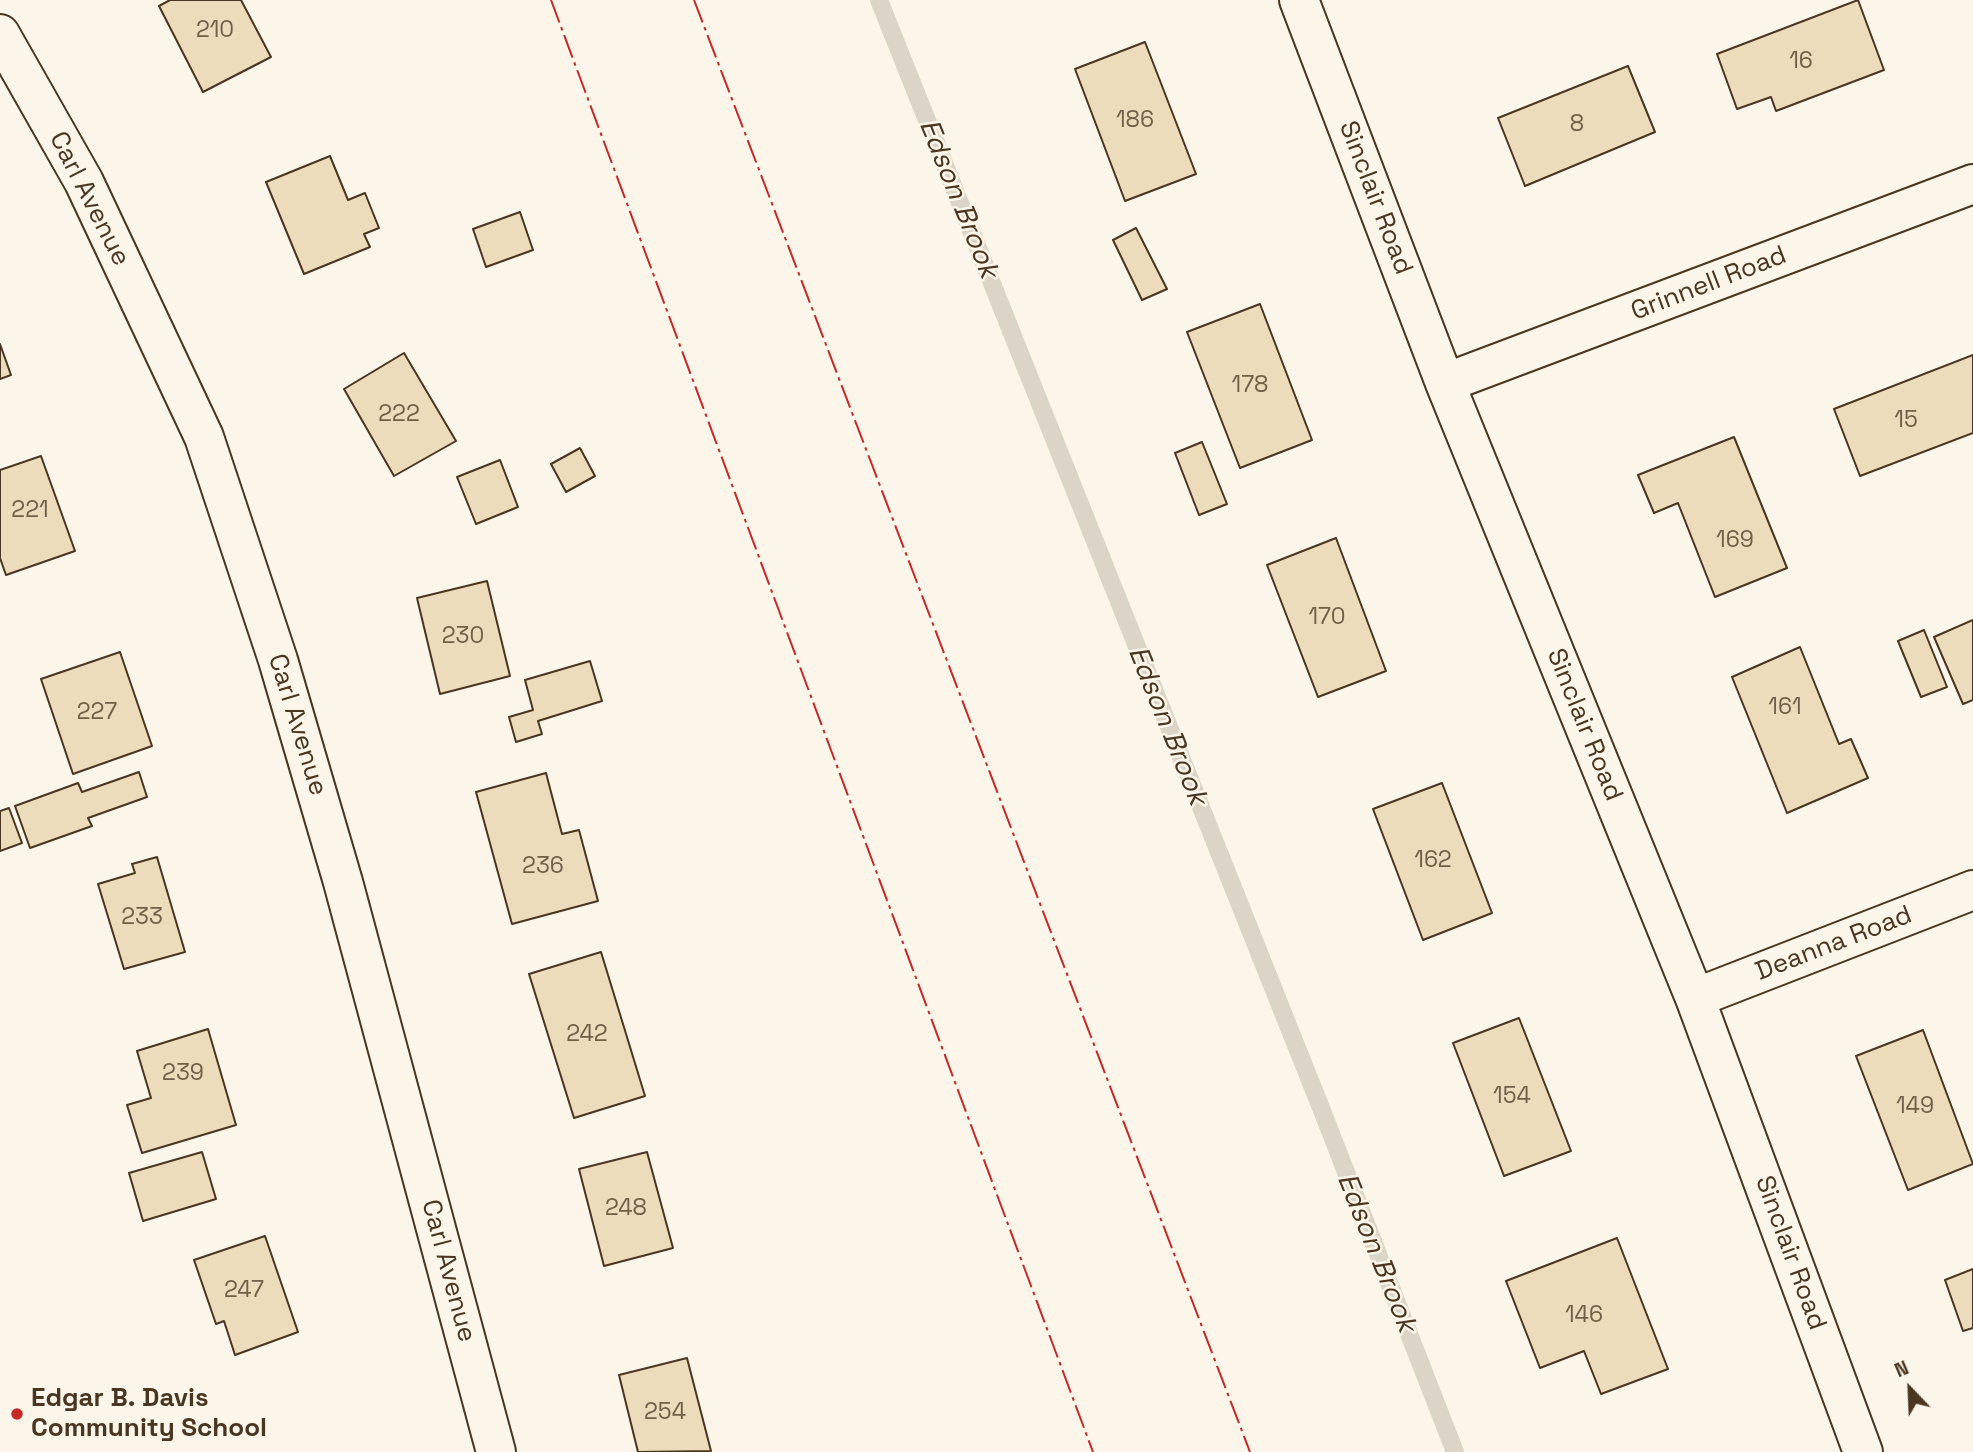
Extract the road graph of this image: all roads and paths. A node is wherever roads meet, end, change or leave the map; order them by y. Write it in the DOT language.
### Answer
graph roads {
  1 [pos="1299,0"];
  2 [pos="0,34"];
  3 [pos="1973,184"];
  4 [pos="1445,383"];
  5 [pos="1973,890"];
  6 [pos="1695,999"];
  7 [pos="496,1452"];
  8 [pos="1863,1452"];
  1 -- 4 [label="street, Sinclair Road"];
  2 -- 7 [label="street, Carl Avenue"];
  3 -- 4 [label="street, Grinnell Road"];
  4 -- 6 [label="street, Sinclair Road"];
  5 -- 6 [label="street, Deanna Road"];
  6 -- 8 [label="street, Sinclair Road"];
}
